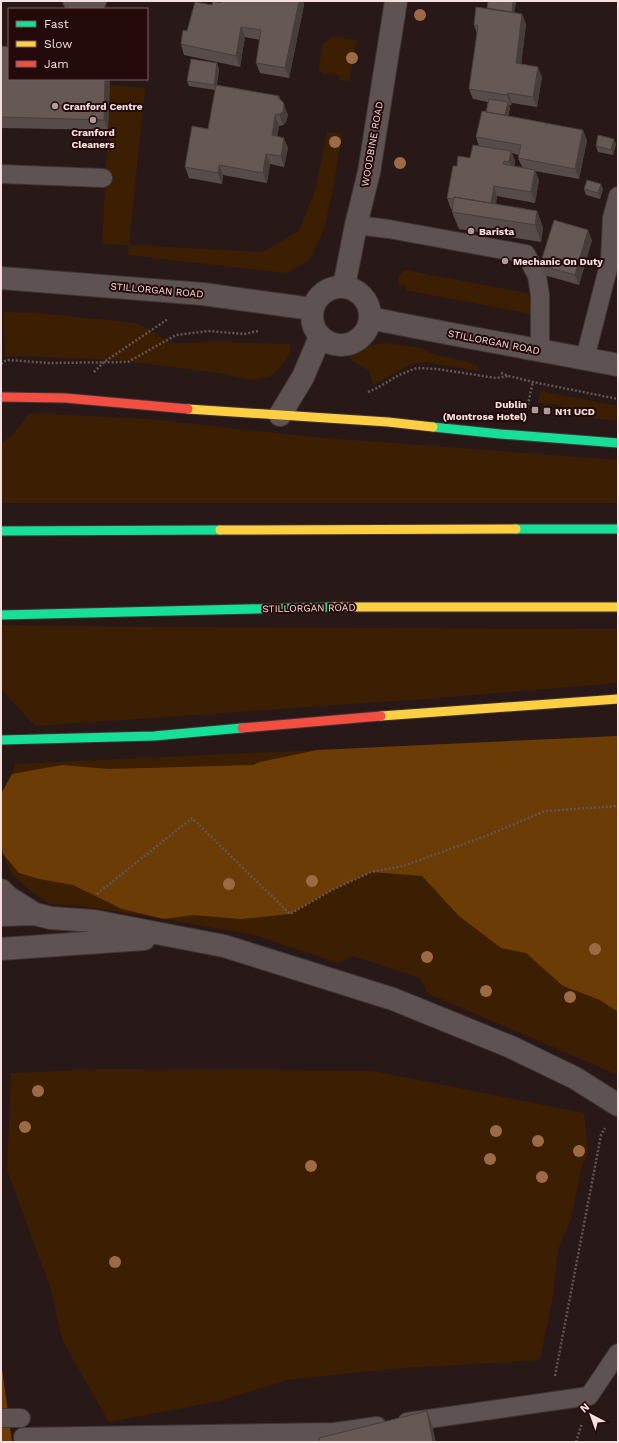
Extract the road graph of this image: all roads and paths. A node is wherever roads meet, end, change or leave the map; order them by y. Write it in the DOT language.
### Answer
graph roads {
  1 [pos="72,1"];
  2 [pos="396,1"];
  3 [pos="97,2"];
  4 [pos="1,174"];
  5 [pos="102,178"];
  6 [pos="618,196"];
  7 [pos="356,225"];
  8 [pos="614,253"];
  9 [pos="1,278"];
  10 [pos="344,286"];
  11 [pos="312,309"];
  12 [pos="172,317"];
  13 [pos="370,318"];
  14 [pos="263,330"];
  15 [pos="320,337"];
  16 [pos="540,351"];
  17 [pos="585,358"];
  18 [pos="104,362"];
  19 [pos="1,364"];
  20 [pos="618,364"];
  21 [pos="94,372"];
  22 [pos="533,382"];
  23 [pos="377,388"];
  24 [pos="1,397"];
  25 [pos="618,399"];
  26 [pos="280,415"];
  27 [pos="521,435"];
  28 [pos="618,443"];
  29 [pos="618,529"];
  30 [pos="1,531"];
  31 [pos="618,607"];
  32 [pos="1,615"];
  33 [pos="618,699"];
  34 [pos="1,740"];
  35 [pos="618,806"];
  36 [pos="1,890"];
  37 [pos="93,897"];
  38 [pos="35,914"];
  39 [pos="1,915"];
  40 [pos="175,936"];
  41 [pos="1,949"];
  42 [pos="617,1105"];
  43 [pos="618,1353"];
  44 [pos="551,1402"];
  45 [pos="1,1418"];
  46 [pos="21,1418"];
  47 [pos="23,1438"];
  1 -- 3 [label="lane"];
  2 -- 7 [label="street, WOODBINE ROAD"];
  4 -- 5 [label="lane"];
  6 -- 8 [label="lane"];
  7 -- 10 [label="street, WOODBINE ROAD"];
  7 -- 16 [label="lane"];
  8 -- 17 [label="lane"];
  9 -- 11 [label="street, STILLORGAN ROAD"];
  10 -- 11 [label="street"];
  10 -- 13 [label="street"];
  11 -- 15 [label="street"];
  12 -- 18 [label="path"];
  13 -- 15 [label="street"];
  13 -- 16 [label="street, STILLORGAN ROAD"];
  14 -- 18 [label="path"];
  15 -- 26 [label="street"];
  16 -- 17 [label="street, STILLORGAN ROAD"];
  16 -- 22 [label="path"];
  17 -- 20 [label="street, STILLORGAN ROAD"];
  18 -- 19 [label="path"];
  18 -- 21 [label="path"];
  22 -- 23 [label="path"];
  22 -- 25 [label="path"];
  22 -- 27 [label="path"];
  24 -- 26 [label="main road"];
  26 -- 27 [label="main road"];
  27 -- 28 [label="main road"];
  29 -- 30 [label="main road"];
  31 -- 32 [label="main road, STILLORGAN ROAD"];
  33 -- 34 [label="main road"];
  35 -- 37 [label="path"];
  36 -- 38 [label="street"];
  38 -- 39 [label="street"];
  38 -- 40 [label="street"];
  40 -- 41 [label="street"];
  40 -- 42 [label="street"];
  42 -- 44 [label="path"];
  43 -- 44 [label="lane"];
  44 -- 47 [label="lane"];
  45 -- 46 [label="lane"];
}
